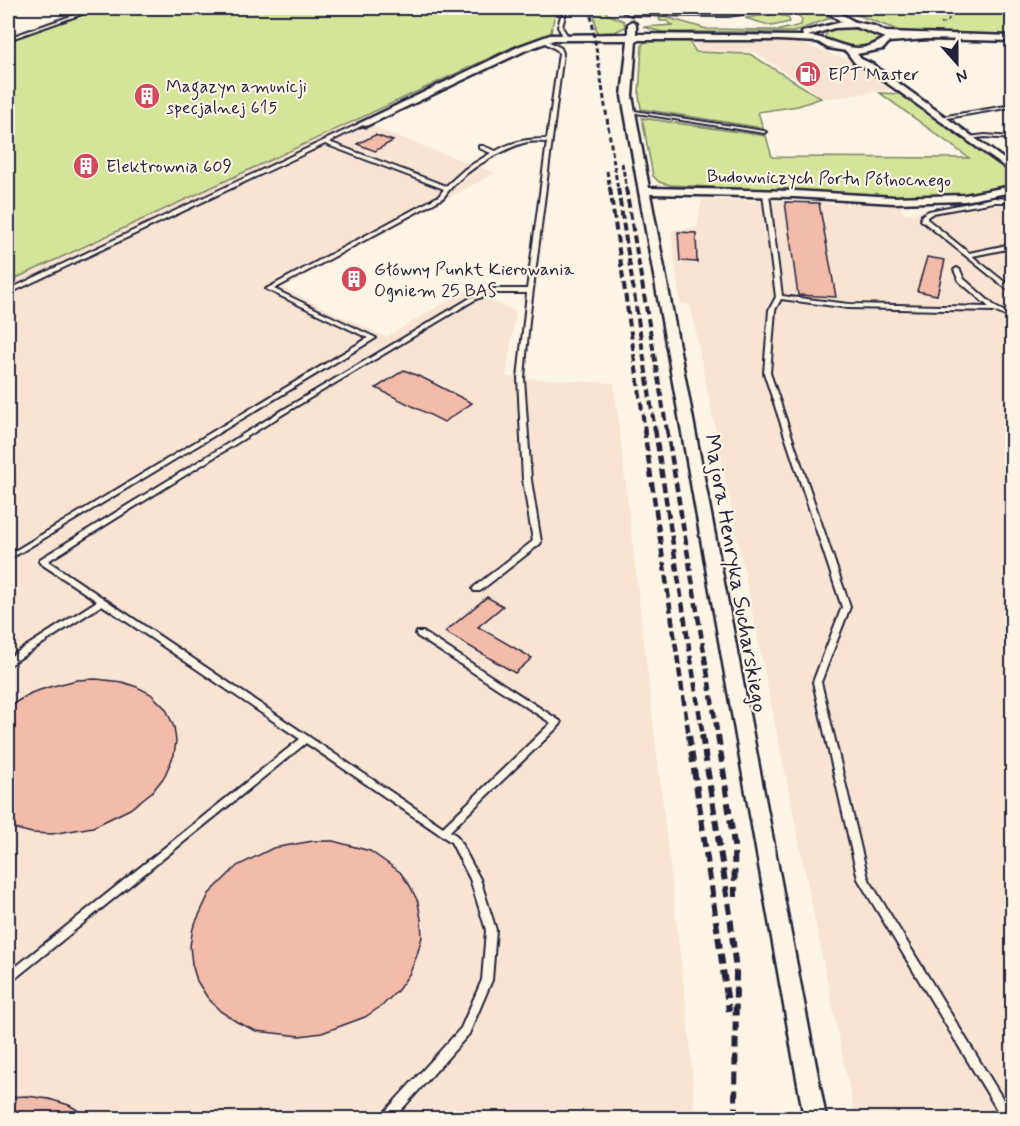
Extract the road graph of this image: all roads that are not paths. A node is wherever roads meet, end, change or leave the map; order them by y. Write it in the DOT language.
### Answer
graph roads {
  1 [pos="97,8"];
  2 [pos="565,8"];
  3 [pos="615,8"];
  4 [pos="748,8"];
  5 [pos="828,10"];
  6 [pos="631,14"];
  7 [pos="837,25"];
  8 [pos="854,25"];
  9 [pos="632,30"];
  10 [pos="565,35"];
  11 [pos="819,37"];
  12 [pos="885,38"];
  13 [pos="1012,38"];
  14 [pos="8,39"];
  15 [pos="544,40"];
  16 [pos="849,50"];
  17 [pos="865,50"];
  18 [pos="869,66"];
  19 [pos="1012,106"];
  20 [pos="630,111"];
  21 [pos="940,118"];
  22 [pos="363,124"];
  23 [pos="764,132"];
  24 [pos="969,138"];
  25 [pos="1012,138"];
  26 [pos="549,141"];
  27 [pos="324,142"];
  28 [pos="481,147"];
  29 [pos="497,153"];
  30 [pos="1012,169"];
  31 [pos="446,188"];
  32 [pos="1012,189"];
  33 [pos="645,191"];
  34 [pos="766,194"];
  35 [pos="1012,201"];
  36 [pos="1012,246"];
  37 [pos="968,255"];
  38 [pos="957,270"];
  39 [pos="530,291"];
  40 [pos="1012,291"];
  41 [pos="8,292"];
  42 [pos="779,297"];
  43 [pos="995,309"];
  44 [pos="1012,316"];
  45 [pos="8,558"];
  46 [pos="477,589"];
  47 [pos="102,601"];
  48 [pos="420,634"];
  49 [pos="8,663"];
  50 [pos="306,739"];
  51 [pos="443,832"];
  52 [pos="8,978"];
  53 [pos="387,1119"];
  54 [pos="815,1119"];
  55 [pos="1008,1119"];
  1 -- 14 [label="lane"];
  2 -- 10 [label="lane"];
  3 -- 6 [label="lane"];
  4 -- 6 [label="lane"];
  5 -- 7 [label="street"];
  5 -- 8 [label="street"];
  6 -- 9 [label="lane"];
  7 -- 8 [label="street"];
  7 -- 11 [label="street"];
  8 -- 12 [label="street"];
  9 -- 10 [label="street"];
  9 -- 11 [label="street"];
  9 -- 20 [label="street, Majora Henryka Sucharskiego"];
  10 -- 15 [label="street"];
  11 -- 16 [label="street"];
  12 -- 13 [label="street"];
  12 -- 17 [label="street"];
  15 -- 22 [label="street"];
  15 -- 26 [label="lane"];
  16 -- 17 [label="street"];
  16 -- 18 [label="street"];
  17 -- 18 [label="street"];
  18 -- 21 [label="street"];
  19 -- 21 [label="lane"];
  20 -- 23 [label="lane"];
  20 -- 33 [label="street, Majora Henryka Sucharskiego"];
  21 -- 24 [label="street"];
  22 -- 27 [label="lane"];
  24 -- 25 [label="lane"];
  24 -- 30 [label="street"];
  26 -- 29 [label="lane"];
  26 -- 39 [label="lane"];
  27 -- 31 [label="lane"];
  27 -- 41 [label="lane"];
  28 -- 29 [label="lane"];
  29 -- 31 [label="lane"];
  31 -- 45 [label="lane"];
  32 -- 34 [label="street, Budowniczych Portu Północnego"];
  33 -- 34 [label="street, Budowniczych Portu Północnego"];
  33 -- 54 [label="street, Majora Henryka Sucharskiego"];
  34 -- 42 [label="lane"];
  35 -- 37 [label="lane"];
  36 -- 37 [label="lane"];
  37 -- 40 [label="lane"];
  38 -- 43 [label="lane"];
  39 -- 46 [label="lane"];
  39 -- 47 [label="lane"];
  42 -- 43 [label="lane"];
  42 -- 55 [label="lane"];
  43 -- 44 [label="lane"];
  47 -- 49 [label="lane"];
  47 -- 50 [label="lane"];
  48 -- 51 [label="lane"];
  50 -- 51 [label="lane"];
  50 -- 52 [label="lane"];
  51 -- 53 [label="lane"];
}
